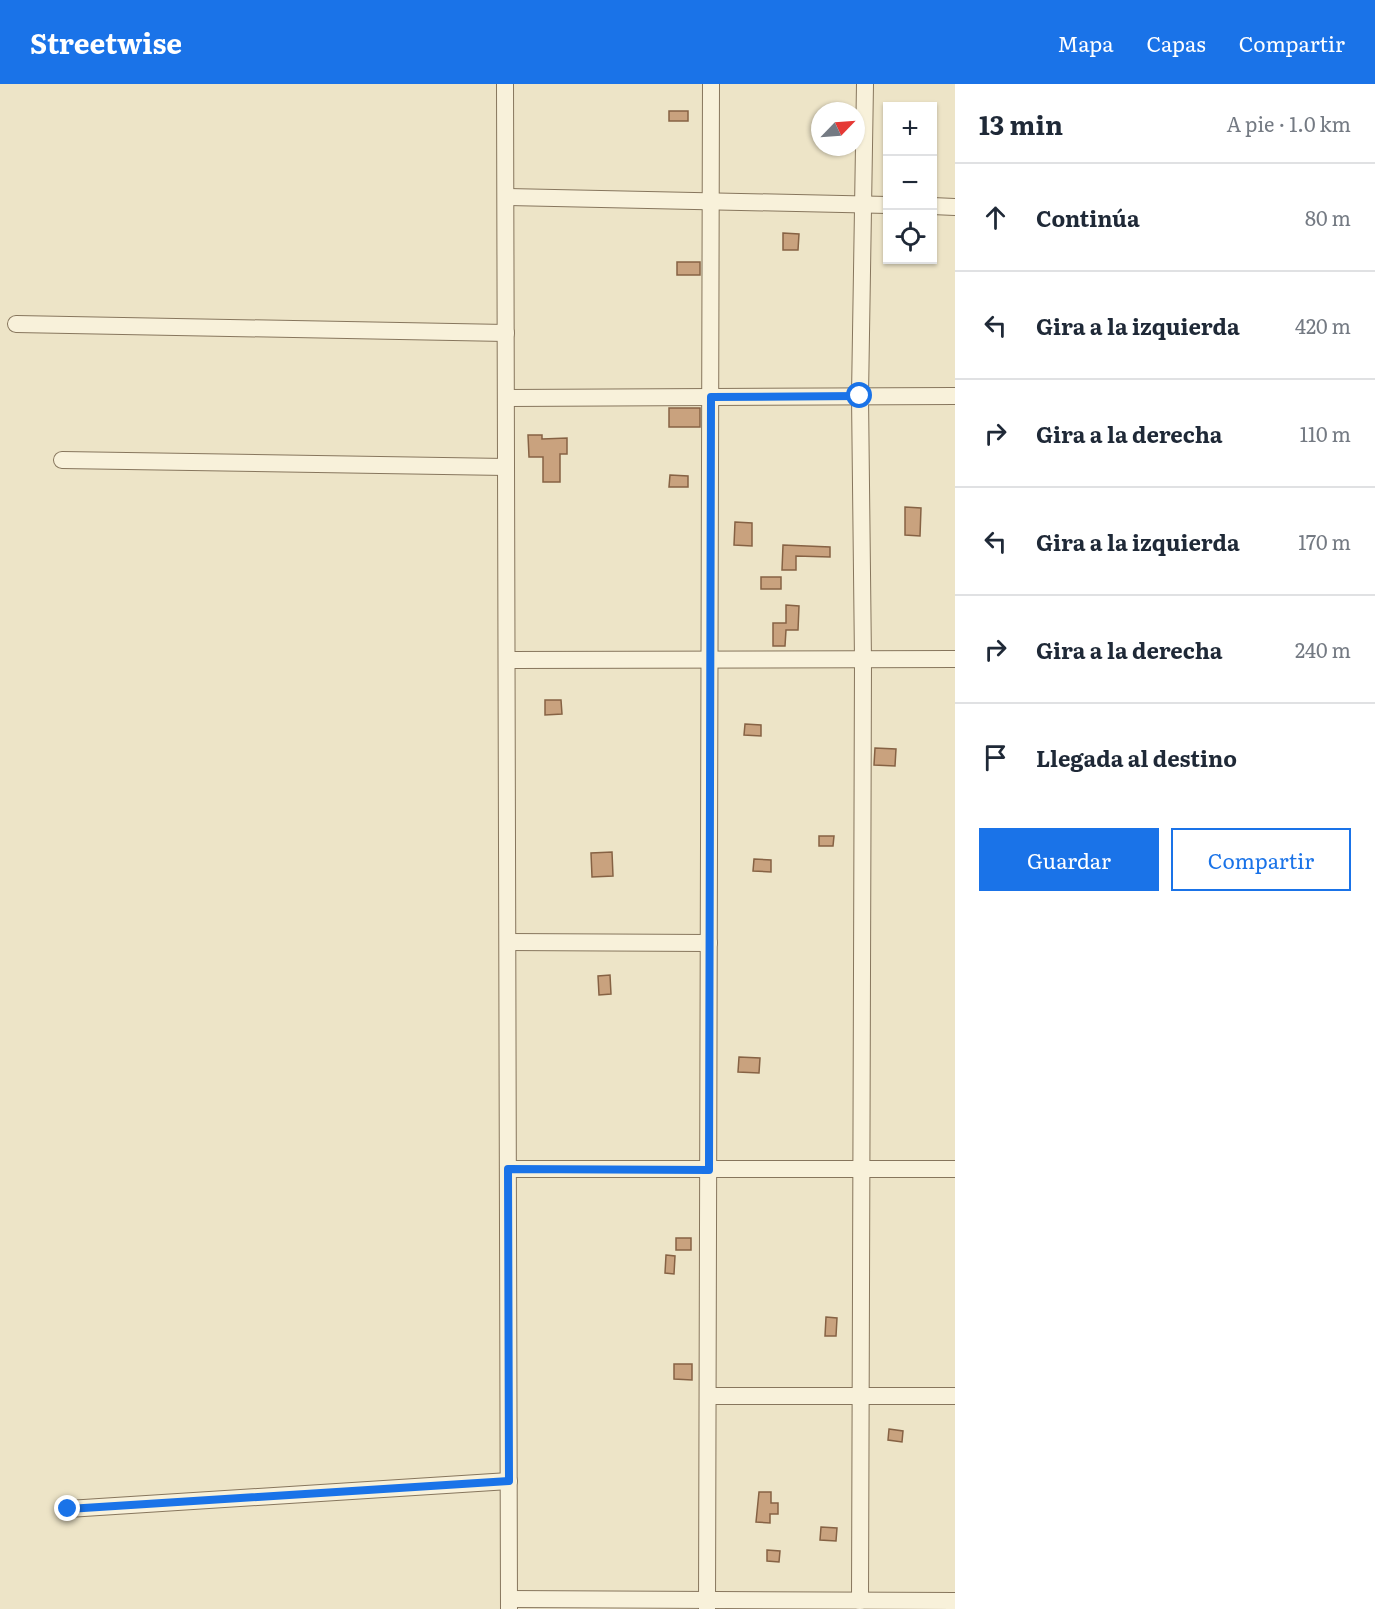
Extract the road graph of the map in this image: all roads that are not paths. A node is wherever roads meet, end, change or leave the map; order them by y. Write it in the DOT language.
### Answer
graph roads {
  1 [pos="506,84"];
  2 [pos="711,84"];
  3 [pos="865,84"];
  4 [pos="506,197"];
  5 [pos="711,202"];
  6 [pos="863,205"];
  7 [pos="883,206"];
  8 [pos="937,207"];
  9 [pos="955,207"];
  10 [pos="16,324"];
  11 [pos="506,333"];
  12 [pos="860,396"];
  13 [pos="955,396"];
  14 [pos="711,397"];
  15 [pos="506,398"];
  16 [pos="62,460"];
  17 [pos="506,467"];
  18 [pos="955,659"];
  19 [pos="507,660"];
  20 [pos="710,661"];
  21 [pos="863,661"];
  22 [pos="508,942"];
  23 [pos="709,943"];
  24 [pos="508,1169"];
  25 [pos="955,1169"];
  26 [pos="709,1170"];
  27 [pos="861,1170"];
  28 [pos="708,1396"];
  29 [pos="861,1396"];
  30 [pos="955,1396"];
  31 [pos="509,1481"];
  32 [pos="68,1509"];
  33 [pos="860,1600"];
  34 [pos="955,1601"];
  35 [pos="509,1604"];
  36 [pos="707,1604"];
  1 -- 4 [label="street"];
  2 -- 5 [label="street"];
  3 -- 6 [label="street"];
  4 -- 5 [label="street"];
  4 -- 11 [label="street"];
  5 -- 6 [label="street"];
  5 -- 14 [label="street"];
  6 -- 7 [label="street"];
  6 -- 12 [label="street"];
  8 -- 9 [label="street"];
  10 -- 11 [label="street"];
  11 -- 15 [label="street"];
  12 -- 13 [label="street"];
  12 -- 14 [label="street"];
  12 -- 21 [label="street"];
  14 -- 15 [label="street"];
  14 -- 20 [label="street"];
  15 -- 17 [label="street"];
  16 -- 17 [label="street"];
  17 -- 19 [label="street"];
  18 -- 21 [label="street"];
  19 -- 20 [label="street"];
  19 -- 22 [label="street"];
  20 -- 21 [label="street"];
  20 -- 23 [label="street"];
  21 -- 27 [label="street"];
  22 -- 23 [label="street"];
  22 -- 24 [label="street"];
  23 -- 26 [label="street"];
  24 -- 26 [label="street"];
  24 -- 31 [label="street"];
  25 -- 27 [label="street"];
  26 -- 27 [label="street"];
  26 -- 28 [label="street"];
  27 -- 29 [label="street"];
  28 -- 29 [label="street"];
  28 -- 36 [label="street"];
  29 -- 30 [label="street"];
  29 -- 33 [label="street"];
  31 -- 32 [label="street"];
  31 -- 35 [label="street"];
  33 -- 34 [label="street"];
  33 -- 36 [label="street"];
  35 -- 36 [label="street"];
}
